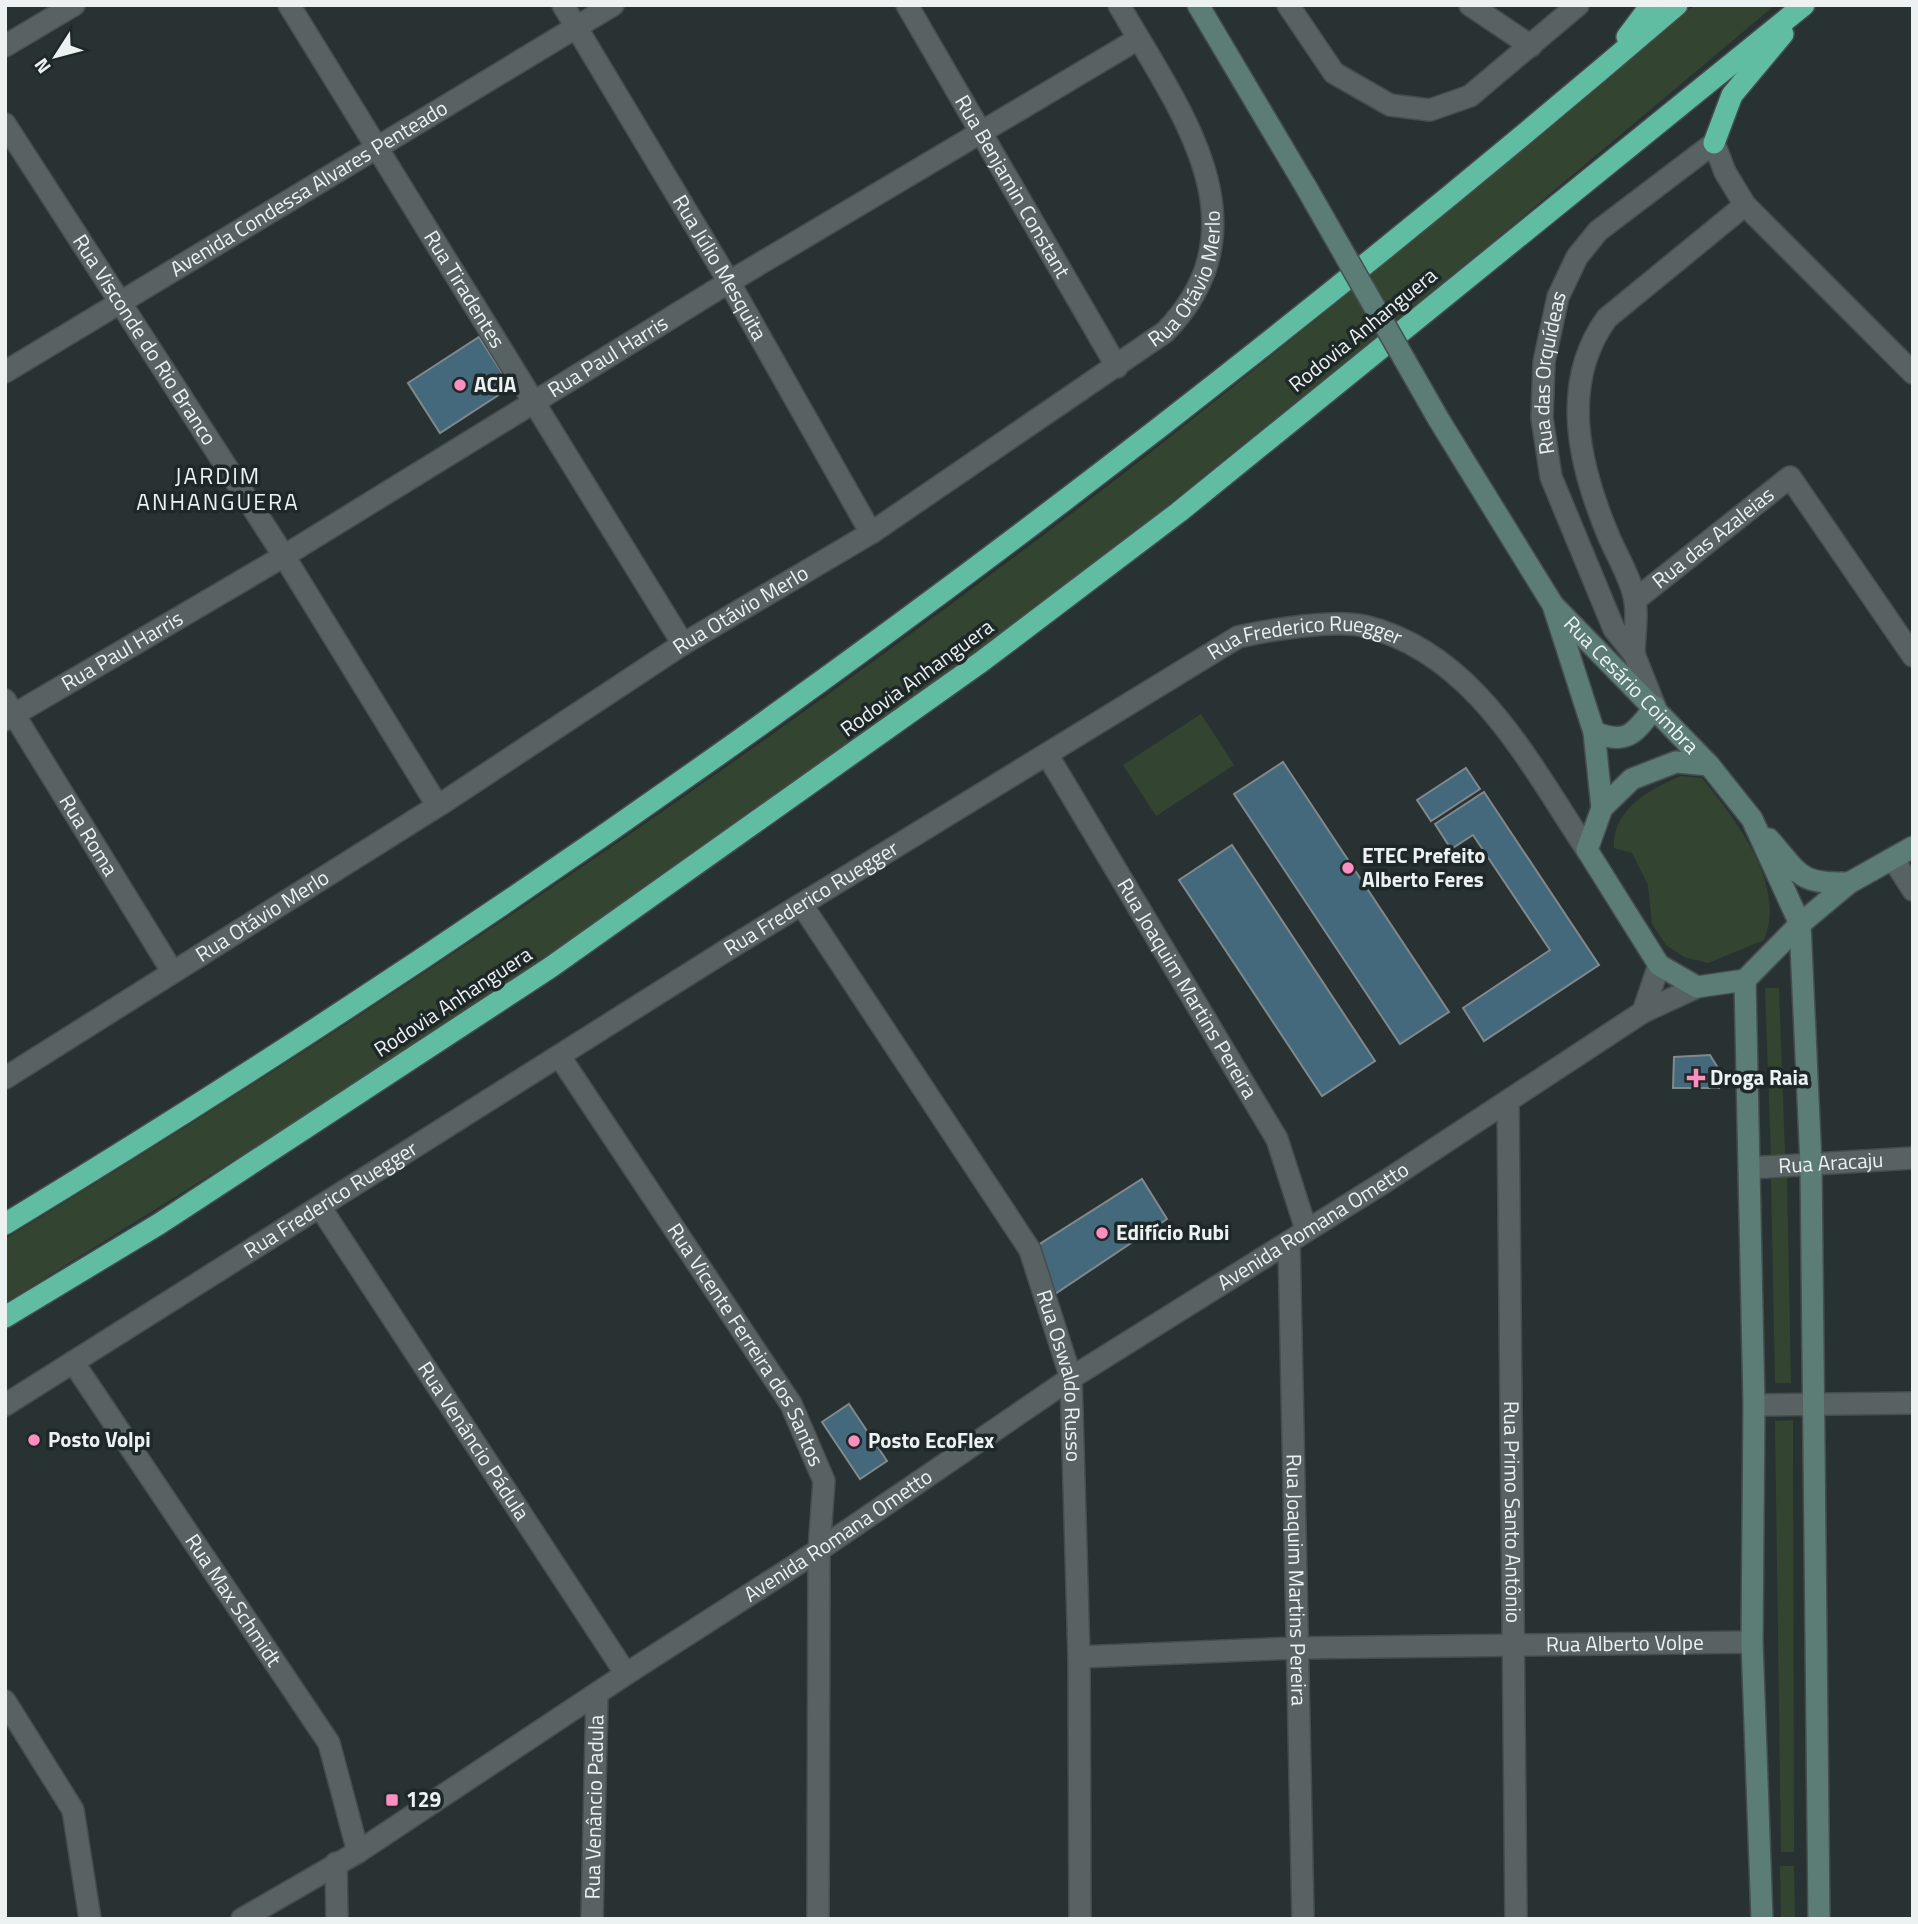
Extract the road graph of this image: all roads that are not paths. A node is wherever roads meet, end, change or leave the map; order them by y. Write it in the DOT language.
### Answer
graph roads {
  1 [pos="74,5"];
  2 [pos="289,5"];
  3 [pos="563,5"];
  4 [pos="613,5"];
  5 [pos="907,5"];
  6 [pos="1119,5"];
  7 [pos="1198,5"];
  8 [pos="1288,5"];
  9 [pos="1470,5"];
  10 [pos="1578,5"];
  11 [pos="1651,5"];
  12 [pos="1677,5"];
  13 [pos="1805,5"];
  14 [pos="576,28"];
  15 [pos="1138,39"];
  16 [pos="5,46"];
  17 [pos="1531,46"];
  18 [pos="1605,67"];
  19 [pos="5,124"];
  20 [pos="980,132"];
  21 [pos="1714,143"];
  22 [pos="378,148"];
  23 [pos="1745,205"];
  24 [pos="729,282"];
  25 [pos="121,302"];
  26 [pos="1117,367"];
  27 [pos="5,372"];
  28 [pos="1913,373"];
  29 [pos="536,402"];
  30 [pos="871,533"];
  31 [pos="284,556"];
  32 [pos="1635,600"];
  33 [pos="1553,605"];
  34 [pos="683,644"];
  35 [pos="1634,654"];
  36 [pos="1913,656"];
  37 [pos="1655,707"];
  38 [pos="8,712"];
  39 [pos="1594,732"];
  40 [pos="1048,756"];
  41 [pos="1709,765"];
  42 [pos="437,805"];
  43 [pos="1602,808"];
  44 [pos="1752,820"];
  45 [pos="1913,847"];
  46 [pos="1587,850"];
  47 [pos="1893,859"];
  48 [pos="1850,883"];
  49 [pos="1913,890"];
  50 [pos="802,905"];
  51 [pos="1800,924"];
  52 [pos="1659,965"];
  53 [pos="172,971"];
  54 [pos="1745,980"];
  55 [pos="1697,987"];
  56 [pos="1643,1012"];
  57 [pos="560,1057"];
  58 [pos="5,1078"];
  59 [pos="1508,1102"];
  60 [pos="119,1155"];
  61 [pos="1913,1158"];
  62 [pos="1811,1164"];
  63 [pos="1749,1168"];
  64 [pos="320,1208"];
  65 [pos="5,1217"];
  66 [pos="5,1224"];
  67 [pos="1298,1236"];
  68 [pos="5,1317"];
  69 [pos="73,1362"];
  70 [pos="1071,1378"];
  71 [pos="1913,1403"];
  72 [pos="1813,1404"];
  73 [pos="5,1405"];
  74 [pos="1754,1405"];
  75 [pos="819,1550"];
  76 [pos="1752,1642"];
  77 [pos="1513,1644"];
  78 [pos="1296,1648"];
  79 [pos="1079,1657"];
  80 [pos="626,1674"];
  81 [pos="597,1694"];
  82 [pos="6,1705"];
  83 [pos="358,1852"];
  84 [pos="336,1863"];
  85 [pos="90,1919"];
  86 [pos="242,1919"];
  87 [pos="337,1919"];
  88 [pos="592,1919"];
  89 [pos="818,1919"];
  90 [pos="1080,1919"];
  91 [pos="1303,1919"];
  92 [pos="1516,1919"];
  93 [pos="1762,1919"];
  94 [pos="1819,1919"];
  1 -- 16 [label="street"];
  2 -- 22 [label="street, Rua Tiradentes"];
  3 -- 14 [label="street, Rua Júlio Mesquita"];
  4 -- 14 [label="street, Avenida Condessa Alvares Penteado"];
  5 -- 20 [label="street, Rua Benjamin Constant"];
  6 -- 15 [label="street, Rua Otávio Merlo"];
  7 -- 33 [label="street, bridge"];
  8 -- 17 [label="street"];
  9 -- 17 [label="street"];
  10 -- 17 [label="street"];
  11 -- 18 [label="highway"];
  12 -- 18 [label="highway"];
  13 -- 21 [label="highway"];
  13 -- 68 [label="highway, Rodovia Anhanguera"];
  14 -- 22 [label="street, Avenida Condessa Alvares Penteado"];
  14 -- 24 [label="street, Rua Júlio Mesquita"];
  15 -- 20 [label="street, Rua Paul Harris"];
  15 -- 26 [label="street, Rua Otávio Merlo"];
  18 -- 60 [label="highway"];
  19 -- 25 [label="street, Rua Visconde do Rio Branco"];
  20 -- 24 [label="street, Rua Paul Harris"];
  20 -- 26 [label="street, Rua Benjamin Constant"];
  21 -- 23 [label="street"];
  21 -- 35 [label="street, Rua das Orquídeas"];
  22 -- 25 [label="street, Avenida Condessa Alvares Penteado"];
  22 -- 29 [label="street, Rua Tiradentes"];
  23 -- 28 [label="street"];
  23 -- 32 [label="street, Rua das Orquídeas"];
  24 -- 29 [label="street, Rua Paul Harris"];
  24 -- 30 [label="street, Rua Júlio Mesquita"];
  25 -- 27 [label="street, Avenida Condessa Alvares Penteado"];
  25 -- 31 [label="street, Rua Visconde do Rio Branco"];
  26 -- 30 [label="street, Rua Otávio Merlo"];
  29 -- 31 [label="street, Rua Paul Harris"];
  29 -- 34 [label="street, Rua Tiradentes"];
  30 -- 34 [label="street, Rua Otávio Merlo"];
  31 -- 38 [label="street, Rua Paul Harris"];
  31 -- 42 [label="street, Rua Visconde do Rio Branco"];
  32 -- 35 [label="street, Rua das Orquídeas"];
  32 -- 36 [label="street, Rua das Azaleias"];
  33 -- 37 [label="street, Rua Cesário Coimbra"];
  33 -- 39 [label="street"];
  34 -- 42 [label="street, Rua Otávio Merlo"];
  35 -- 37 [label="street, Rua das Orquídeas"];
  37 -- 39 [label="street"];
  37 -- 41 [label="street, Rua Cesário Coimbra"];
  38 -- 53 [label="street, Rua Roma"];
  39 -- 43 [label="street"];
  40 -- 46 [label="street, Rua Frederico Ruegger"];
  40 -- 50 [label="street, Rua Frederico Ruegger"];
  40 -- 67 [label="street, Rua Joaquim Martins Pereira"];
  41 -- 43 [label="street"];
  41 -- 44 [label="street"];
  42 -- 53 [label="street, Rua Otávio Merlo"];
  43 -- 46 [label="street"];
  44 -- 48 [label="street"];
  44 -- 51 [label="street"];
  45 -- 47 [label="street"];
  46 -- 52 [label="street"];
  47 -- 48 [label="street"];
  47 -- 49 [label="street"];
  48 -- 51 [label="street"];
  50 -- 57 [label="street, Rua Frederico Ruegger"];
  50 -- 70 [label="street, Rua Oswaldo Russo"];
  51 -- 54 [label="street"];
  51 -- 62 [label="street"];
  52 -- 55 [label="street"];
  52 -- 56 [label="street"];
  53 -- 58 [label="street, Rua Otávio Merlo"];
  54 -- 55 [label="street"];
  54 -- 63 [label="street"];
  55 -- 56 [label="street, Avenida Romana Ometto"];
  56 -- 59 [label="street, Avenida Romana Ometto"];
  57 -- 64 [label="street, Rua Frederico Ruegger"];
  57 -- 75 [label="street, Rua Vicente Ferreira dos Santos"];
  59 -- 67 [label="street, Avenida Romana Ometto"];
  59 -- 77 [label="street, Rua Primo Santo Antônio"];
  60 -- 65 [label="highway"];
  60 -- 66 [label="highway"];
  61 -- 62 [label="street, Rua Aracaju"];
  62 -- 63 [label="street, Rua Aracaju"];
  62 -- 72 [label="street"];
  63 -- 74 [label="street"];
  64 -- 69 [label="street, Rua Frederico Ruegger"];
  64 -- 80 [label="street, Rua Venâncio Pádula"];
  67 -- 70 [label="street, Avenida Romana Ometto"];
  67 -- 78 [label="street, Rua Joaquim Martins Pereira"];
  69 -- 73 [label="street, Rua Frederico Ruegger"];
  69 -- 83 [label="street, Rua Max Schmidt"];
  70 -- 75 [label="street, Avenida Romana Ometto"];
  70 -- 79 [label="street, Rua Oswaldo Russo"];
  71 -- 72 [label="street"];
  72 -- 74 [label="street"];
  72 -- 94 [label="street"];
  74 -- 76 [label="street"];
  75 -- 80 [label="street, Avenida Romana Ometto"];
  75 -- 89 [label="street, Rua Vicente Ferreira dos Santos"];
  76 -- 77 [label="street, Rua Alberto Volpe"];
  76 -- 93 [label="street"];
  77 -- 78 [label="street, Rua Alberto Volpe"];
  77 -- 92 [label="street, Rua Primo Santo Antônio"];
  78 -- 79 [label="street, Rua Alberto Volpe"];
  78 -- 91 [label="street, Rua Joaquim Martins Pereira"];
  79 -- 90 [label="street, Rua Oswaldo Russo"];
  80 -- 81 [label="street, Avenida Romana Ometto"];
  81 -- 83 [label="street, Avenida Romana Ometto"];
  81 -- 88 [label="street, Rua Venâncio Padula"];
  82 -- 85 [label="street"];
  83 -- 84 [label="street, Avenida Romana Ometto"];
  84 -- 86 [label="street, Avenida Romana Ometto"];
  84 -- 87 [label="street"];
}
